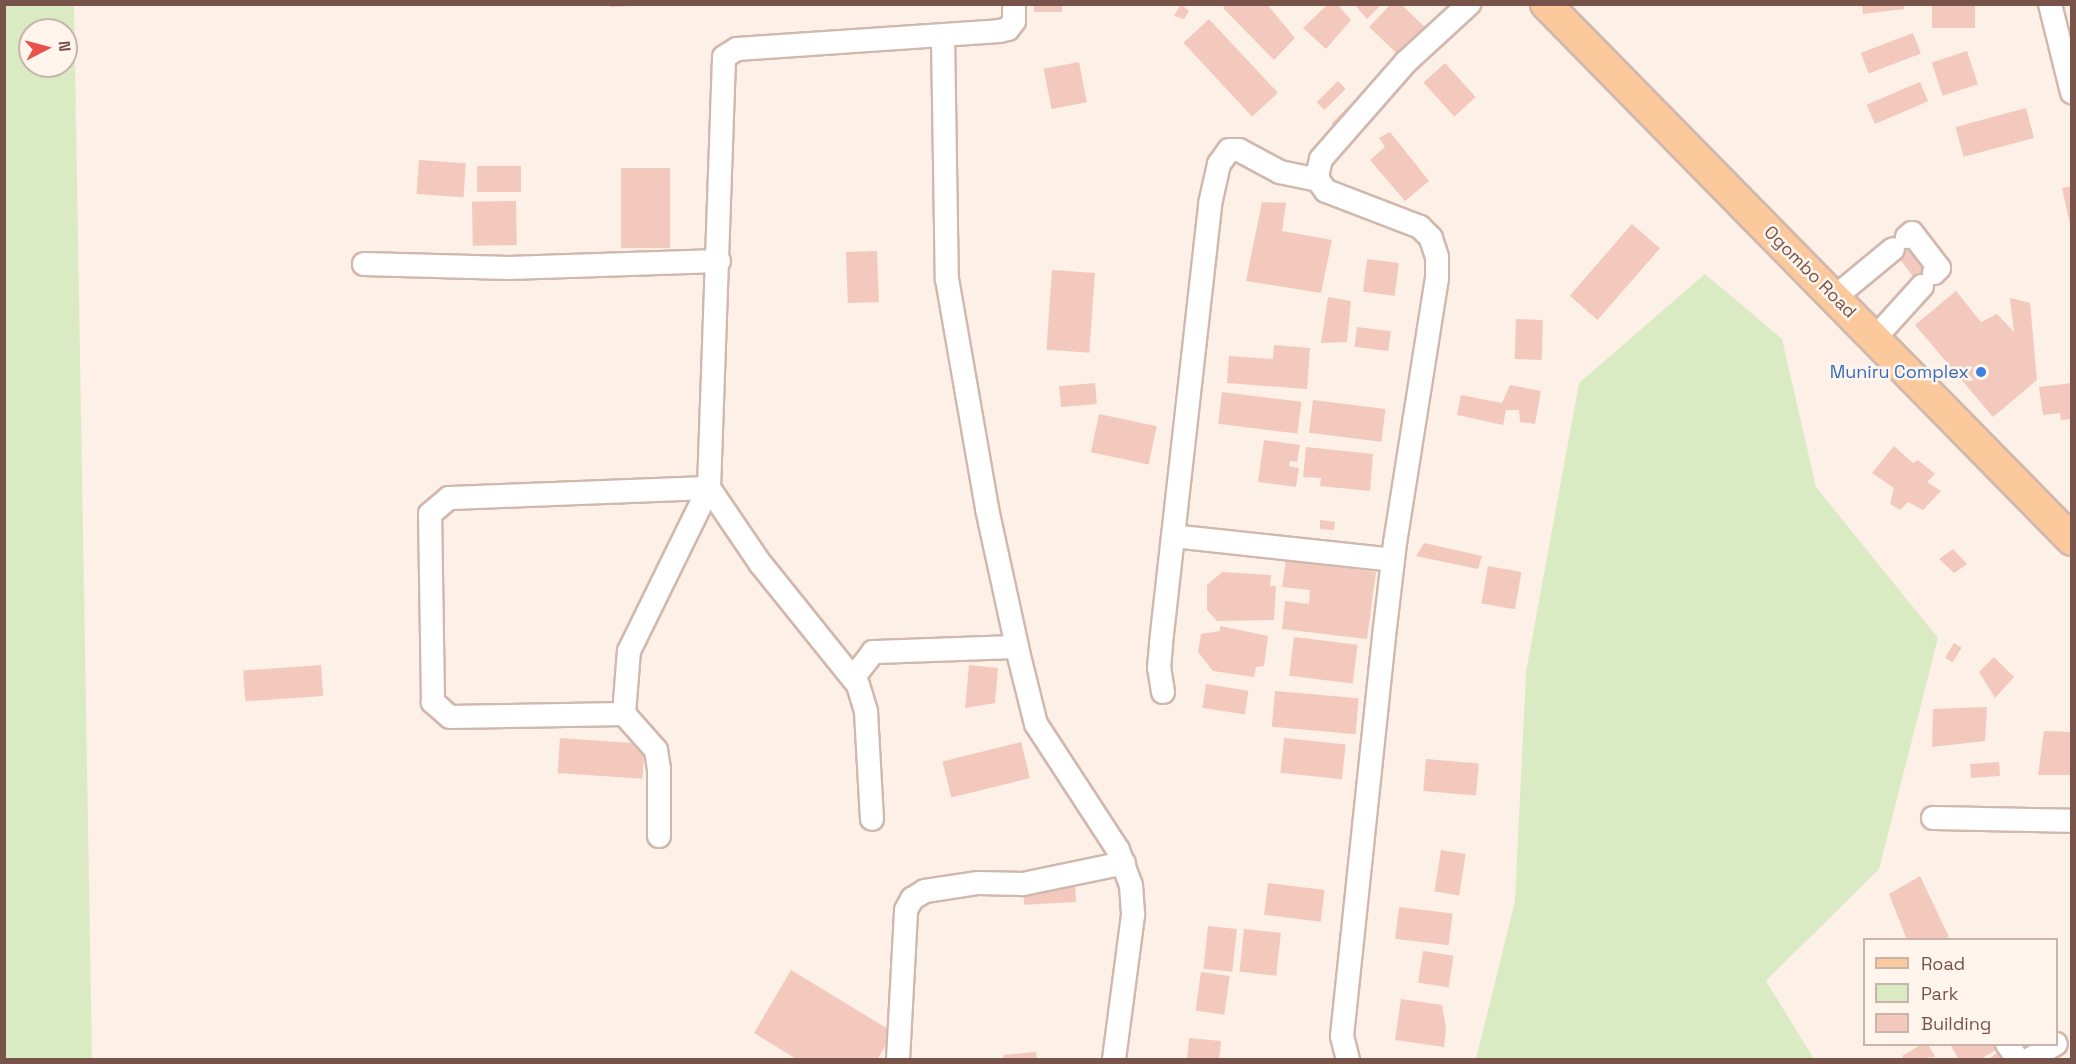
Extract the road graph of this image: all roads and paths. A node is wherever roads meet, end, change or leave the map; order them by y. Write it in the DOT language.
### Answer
graph roads {
  1 [pos="1014,4"];
  2 [pos="1469,4"];
  3 [pos="1546,4"];
  4 [pos="2050,4"];
  5 [pos="943,36"];
  6 [pos="2072,92"];
  7 [pos="1318,180"];
  8 [pos="719,261"];
  9 [pos="364,264"];
  10 [pos="1835,297"];
  11 [pos="1875,338"];
  12 [pos="709,488"];
  13 [pos="1173,536"];
  14 [pos="2072,540"];
  15 [pos="1393,560"];
  16 [pos="1017,647"];
  17 [pos="853,678"];
  18 [pos="1163,692"];
  19 [pos="624,714"];
  20 [pos="1933,818"];
  21 [pos="872,819"];
  22 [pos="2072,821"];
  23 [pos="659,836"];
  24 [pos="1124,863"];
  25 [pos="2072,1036"];
  26 [pos="2058,1043"];
  27 [pos="2008,1046"];
  28 [pos="2052,1046"];
  29 [pos="898,1059"];
  30 [pos="1114,1059"];
  31 [pos="1348,1059"];
  32 [pos="2018,1059"];
  33 [pos="2028,1059"];
  1 -- 5 [label="street"];
  2 -- 7 [label="street"];
  3 -- 10 [label="main road, Ogombo Road"];
  4 -- 6 [label="street"];
  5 -- 8 [label="street"];
  5 -- 16 [label="street"];
  7 -- 13 [label="street"];
  7 -- 15 [label="street"];
  8 -- 9 [label="street"];
  8 -- 12 [label="street"];
  10 -- 11 [label="main road, Ogombo Road"];
  10 -- 11 [label="street"];
  11 -- 14 [label="main road, Ogombo Road"];
  12 -- 17 [label="street"];
  12 -- 19 [label="street"];
  12 -- 19 [label="street"];
  13 -- 15 [label="street"];
  13 -- 18 [label="street"];
  15 -- 31 [label="street"];
  16 -- 17 [label="street"];
  16 -- 24 [label="street"];
  17 -- 21 [label="street"];
  19 -- 23 [label="street"];
  20 -- 22 [label="street"];
  24 -- 29 [label="street"];
  24 -- 30 [label="street"];
  25 -- 26 [label="street"];
  27 -- 32 [label="street"];
  28 -- 33 [label="street"];
}
